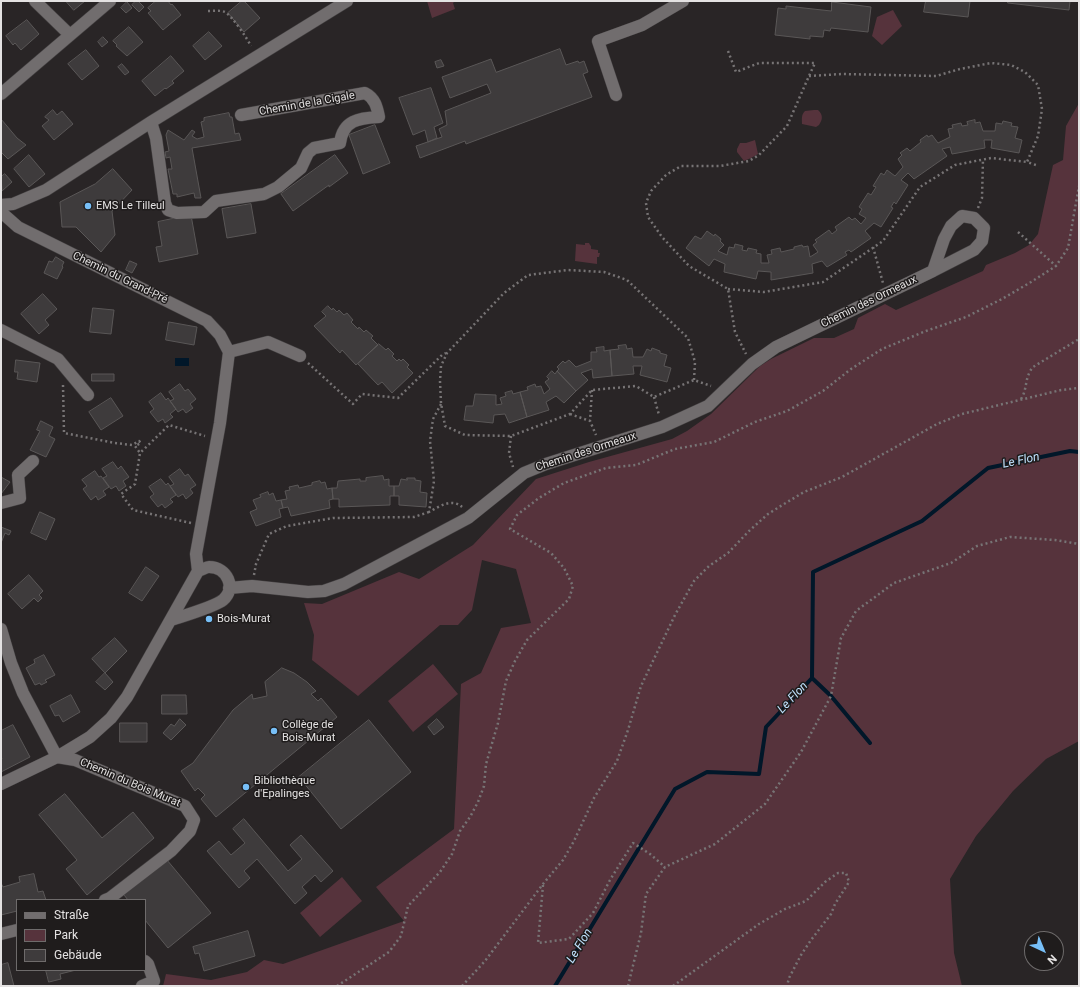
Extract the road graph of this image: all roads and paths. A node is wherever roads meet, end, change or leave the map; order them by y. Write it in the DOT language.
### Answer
graph roads {
  1 [pos="35,1"];
  2 [pos="110,1"];
  3 [pos="347,1"];
  4 [pos="684,1"];
  5 [pos="208,11"];
  6 [pos="70,35"];
  7 [pos="253,48"];
  8 [pos="728,51"];
  9 [pos="809,76"];
  10 [pos="1,94"];
  11 [pos="616,95"];
  12 [pos="241,115"];
  13 [pos="151,122"];
  14 [pos="983,159"];
  15 [pos="1027,162"];
  16 [pos="1036,165"];
  17 [pos="1079,186"];
  18 [pos="1,205"];
  19 [pos="977,211"];
  20 [pos="1,212"];
  21 [pos="1018,232"];
  22 [pos="873,247"];
  23 [pos="1056,266"];
  24 [pos="933,271"];
  25 [pos="728,289"];
  26 [pos="884,289"];
  27 [pos="1,330"];
  28 [pos="1079,339"];
  29 [pos="229,352"];
  30 [pos="447,353"];
  31 [pos="300,356"];
  32 [pos="748,360"];
  33 [pos="63,365"];
  34 [pos="694,380"];
  35 [pos="715,388"];
  36 [pos="1079,388"];
  37 [pos="592,390"];
  38 [pos="88,395"];
  39 [pos="654,397"];
  40 [pos="1021,400"];
  41 [pos="441,403"];
  42 [pos="570,414"];
  43 [pos="660,419"];
  44 [pos="590,421"];
  45 [pos="511,436"];
  46 [pos="217,439"];
  47 [pos="598,439"];
  48 [pos="140,453"];
  49 [pos="33,461"];
  50 [pos="514,471"];
  51 [pos="1,503"];
  52 [pos="465,510"];
  53 [pos="429,512"];
  54 [pos="201,525"];
  55 [pos="1079,544"];
  56 [pos="198,571"];
  57 [pos="254,578"];
  58 [pos="230,588"];
  59 [pos="171,620"];
  60 [pos="1,629"];
  61 [pos="57,757"];
  62 [pos="1,784"];
  63 [pos="665,867"];
  64 [pos="543,884"];
  65 [pos="108,899"];
  66 [pos="16,930"];
  67 [pos="1,934"];
  68 [pos="146,962"];
  69 [pos="148,984"];
  70 [pos="337,986"];
  71 [pos="462,986"];
  72 [pos="628,986"];
  73 [pos="673,986"];
  74 [pos="787,986"];
  1 -- 6 [label="street"];
  2 -- 6 [label="street"];
  3 -- 13 [label="street"];
  4 -- 11 [label="street"];
  5 -- 7 [label="path"];
  6 -- 10 [label="street"];
  8 -- 9 [label="path"];
  9 -- 15 [label="path"];
  9 -- 25 [label="path"];
  12 -- 13 [label="street, Chemin de la Cigale"];
  13 -- 18 [label="street"];
  14 -- 15 [label="path"];
  14 -- 19 [label="path"];
  14 -- 22 [label="path"];
  15 -- 16 [label="path"];
  17 -- 23 [label="path"];
  20 -- 29 [label="street, Chemin du Grand-Pré"];
  21 -- 23 [label="path"];
  22 -- 25 [label="path"];
  22 -- 26 [label="path"];
  23 -- 70 [label="path"];
  24 -- 24 [label="street, Chemin des Ormeaux"];
  24 -- 58 [label="street, Chemin des Ormeaux"];
  25 -- 32 [label="path"];
  27 -- 33 [label="street"];
  28 -- 40 [label="path"];
  29 -- 31 [label="street"];
  29 -- 46 [label="street"];
  30 -- 31 [label="path"];
  30 -- 34 [label="path"];
  30 -- 41 [label="path"];
  33 -- 38 [label="street"];
  33 -- 48 [label="path"];
  34 -- 35 [label="path"];
  34 -- 39 [label="path"];
  36 -- 40 [label="path"];
  37 -- 39 [label="path"];
  37 -- 42 [label="path"];
  37 -- 44 [label="path"];
  39 -- 43 [label="path"];
  40 -- 64 [label="path"];
  41 -- 45 [label="path"];
  41 -- 53 [label="path"];
  42 -- 44 [label="path"];
  42 -- 45 [label="path"];
  44 -- 47 [label="path"];
  45 -- 50 [label="path"];
  46 -- 48 [label="path"];
  46 -- 54 [label="street"];
  48 -- 54 [label="path"];
  49 -- 51 [label="street"];
  52 -- 53 [label="path"];
  53 -- 57 [label="path"];
  54 -- 56 [label="street"];
  55 -- 63 [label="path"];
  56 -- 58 [label="street"];
  56 -- 59 [label="street"];
  58 -- 59 [label="street"];
  59 -- 61 [label="street"];
  60 -- 61 [label="street"];
  61 -- 62 [label="street"];
  61 -- 65 [label="street, Chemin du Bois Murat"];
  63 -- 64 [label="path"];
  63 -- 72 [label="path"];
  64 -- 71 [label="path"];
  66 -- 67 [label="street"];
  68 -- 69 [label="street"];
  73 -- 74 [label="path"];
}
